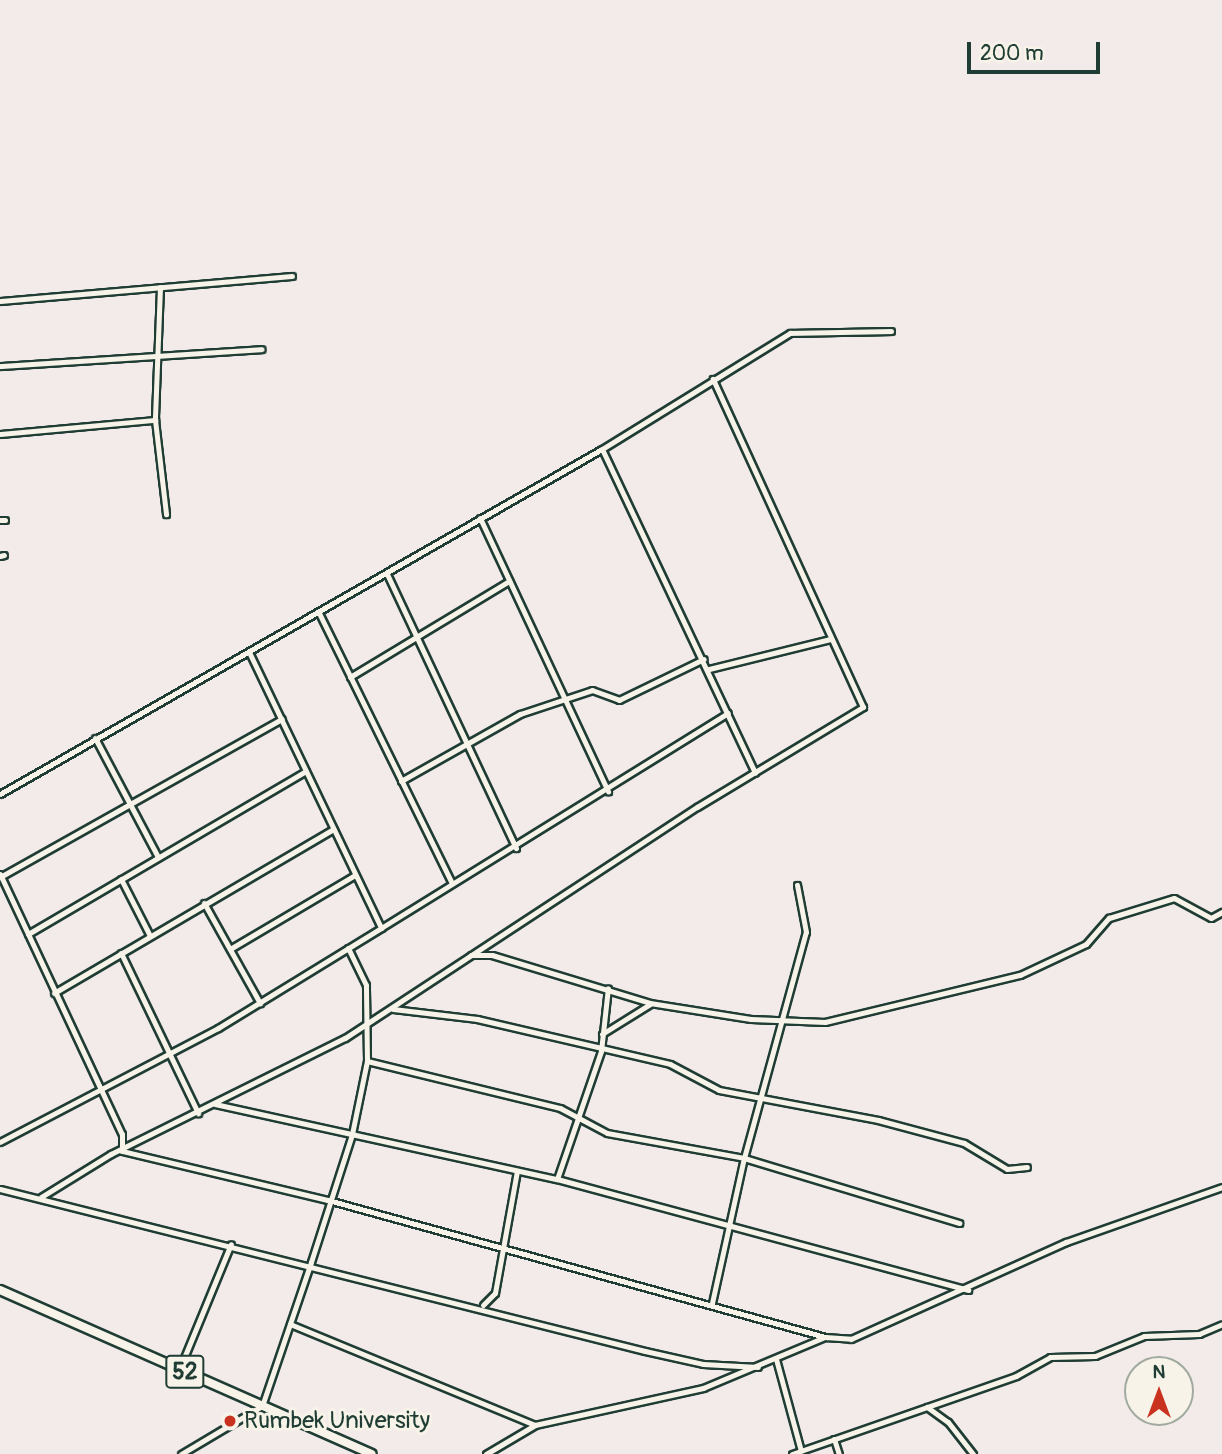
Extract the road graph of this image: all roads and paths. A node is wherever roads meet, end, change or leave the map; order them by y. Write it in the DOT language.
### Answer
graph roads {
  1 [pos="292,276"];
  2 [pos="160,287"];
  3 [pos="0,301"];
  4 [pos="891,331"];
  5 [pos="261,349"];
  6 [pos="156,355"];
  7 [pos="0,366"];
  8 [pos="713,379"];
  9 [pos="155,420"];
  10 [pos="0,434"];
  11 [pos="602,449"];
  12 [pos="166,514"];
  13 [pos="480,519"];
  14 [pos="387,574"];
  15 [pos="509,582"];
  16 [pos="319,613"];
  17 [pos="416,636"];
  18 [pos="830,639"];
  19 [pos="249,652"];
  20 [pos="704,659"];
  21 [pos="709,669"];
  22 [pos="351,677"];
  23 [pos="564,698"];
  24 [pos="728,713"];
  25 [pos="282,719"];
  26 [pos="95,738"];
  27 [pos="467,745"];
  28 [pos="306,771"];
  29 [pos="755,774"];
  30 [pos="401,781"];
  31 [pos="608,792"];
  32 [pos="0,794"];
  33 [pos="129,803"];
  34 [pos="332,829"];
  35 [pos="516,848"];
  36 [pos="158,858"];
  37 [pos="355,875"];
  38 [pos="0,876"];
  39 [pos="121,879"];
  40 [pos="452,883"];
  41 [pos="797,885"];
  42 [pos="204,902"];
  43 [pos="1222,912"];
  44 [pos="382,928"];
  45 [pos="28,934"];
  46 [pos="149,934"];
  47 [pos="348,948"];
  48 [pos="230,949"];
  49 [pos="121,953"];
  50 [pos="470,955"];
  51 [pos="608,988"];
  52 [pos="54,993"];
  53 [pos="260,1003"];
  54 [pos="650,1003"];
  55 [pos="393,1009"];
  56 [pos="782,1020"];
  57 [pos="367,1022"];
  58 [pos="602,1034"];
  59 [pos="601,1051"];
  60 [pos="170,1054"];
  61 [pos="367,1061"];
  62 [pos="101,1090"];
  63 [pos="760,1093"];
  64 [pos="215,1104"];
  65 [pos="198,1113"];
  66 [pos="574,1116"];
  67 [pos="352,1134"];
  68 [pos="0,1142"];
  69 [pos="122,1152"];
  70 [pos="744,1158"];
  71 [pos="1027,1167"];
  72 [pos="517,1171"];
  73 [pos="557,1179"];
  74 [pos="1222,1187"];
  75 [pos="0,1189"];
  76 [pos="41,1197"];
  77 [pos="328,1200"];
  78 [pos="733,1223"];
  79 [pos="959,1223"];
  80 [pos="231,1244"];
  81 [pos="501,1246"];
  82 [pos="311,1262"];
  83 [pos="0,1290"];
  84 [pos="969,1290"];
  85 [pos="712,1303"];
  86 [pos="483,1305"];
  87 [pos="290,1324"];
  88 [pos="1222,1324"];
  89 [pos="825,1336"];
  90 [pos="776,1359"];
  91 [pos="758,1367"];
  92 [pos="179,1370"];
  93 [pos="262,1406"];
  94 [pos="926,1407"];
  95 [pos="535,1425"];
  96 [pos="834,1440"];
  97 [pos="801,1451"];
  98 [pos="181,1454"];
  99 [pos="371,1454"];
  100 [pos="486,1454"];
  101 [pos="792,1454"];
  102 [pos="839,1454"];
  103 [pos="973,1454"];
  1 -- 2 [label="street"];
  2 -- 3 [label="street"];
  2 -- 6 [label="street"];
  4 -- 8 [label="street"];
  5 -- 6 [label="street"];
  6 -- 7 [label="street"];
  6 -- 9 [label="street"];
  8 -- 11 [label="street"];
  8 -- 18 [label="street"];
  9 -- 10 [label="street"];
  9 -- 12 [label="street"];
  11 -- 13 [label="street"];
  11 -- 20 [label="street"];
  13 -- 14 [label="street"];
  13 -- 15 [label="street"];
  14 -- 16 [label="street"];
  14 -- 17 [label="street"];
  15 -- 17 [label="street"];
  15 -- 23 [label="street"];
  16 -- 19 [label="street"];
  16 -- 22 [label="street"];
  17 -- 22 [label="street"];
  17 -- 27 [label="street"];
  18 -- 21 [label="street"];
  18 -- 29 [label="street"];
  19 -- 25 [label="street"];
  19 -- 26 [label="street"];
  20 -- 21 [label="street"];
  20 -- 23 [label="street"];
  21 -- 24 [label="street"];
  22 -- 30 [label="street"];
  23 -- 27 [label="street"];
  23 -- 31 [label="street"];
  24 -- 29 [label="street"];
  24 -- 31 [label="street"];
  25 -- 28 [label="street"];
  25 -- 33 [label="street"];
  26 -- 32 [label="street"];
  26 -- 33 [label="street"];
  27 -- 30 [label="street"];
  27 -- 35 [label="street"];
  28 -- 34 [label="street"];
  28 -- 36 [label="street"];
  29 -- 50 [label="street"];
  30 -- 40 [label="street"];
  31 -- 35 [label="street"];
  33 -- 36 [label="street"];
  33 -- 38 [label="street"];
  34 -- 37 [label="street"];
  34 -- 42 [label="street"];
  35 -- 40 [label="street"];
  36 -- 39 [label="street"];
  37 -- 44 [label="street"];
  37 -- 48 [label="street"];
  38 -- 45 [label="street"];
  39 -- 45 [label="street"];
  39 -- 46 [label="street"];
  40 -- 44 [label="street"];
  41 -- 56 [label="street"];
  42 -- 46 [label="street"];
  42 -- 48 [label="street"];
  43 -- 56 [label="street"];
  44 -- 47 [label="street"];
  45 -- 52 [label="street"];
  46 -- 49 [label="street"];
  47 -- 53 [label="street"];
  47 -- 57 [label="street"];
  48 -- 53 [label="street"];
  49 -- 52 [label="street"];
  49 -- 60 [label="street"];
  50 -- 51 [label="street"];
  50 -- 55 [label="street"];
  51 -- 54 [label="street"];
  51 -- 58 [label="street"];
  52 -- 62 [label="street"];
  53 -- 60 [label="street"];
  54 -- 56 [label="street"];
  54 -- 58 [label="street"];
  55 -- 57 [label="street"];
  55 -- 59 [label="street"];
  56 -- 63 [label="street"];
  57 -- 61 [label="street"];
  57 -- 64 [label="street"];
  58 -- 59 [label="street"];
  59 -- 63 [label="street"];
  59 -- 66 [label="street"];
  60 -- 62 [label="street"];
  60 -- 65 [label="street"];
  61 -- 66 [label="street"];
  61 -- 67 [label="street"];
  62 -- 68 [label="street"];
  62 -- 69 [label="street"];
  63 -- 70 [label="street"];
  63 -- 71 [label="street"];
  64 -- 65 [label="street"];
  64 -- 67 [label="street"];
  65 -- 69 [label="street"];
  66 -- 70 [label="street"];
  66 -- 73 [label="street"];
  67 -- 72 [label="street"];
  67 -- 77 [label="street"];
  69 -- 76 [label="street"];
  69 -- 77 [label="street"];
  70 -- 78 [label="street"];
  70 -- 79 [label="street"];
  72 -- 73 [label="street"];
  72 -- 81 [label="street"];
  73 -- 78 [label="street"];
  74 -- 84 [label="street"];
  75 -- 76 [label="street"];
  76 -- 80 [label="street"];
  77 -- 81 [label="street"];
  77 -- 82 [label="street"];
  78 -- 84 [label="street"];
  78 -- 85 [label="street"];
  80 -- 82 [label="street"];
  80 -- 92 [label="street"];
  81 -- 85 [label="street"];
  81 -- 86 [label="street"];
  82 -- 86 [label="street"];
  82 -- 87 [label="street"];
  83 -- 92 [label="main road, 52"];
  84 -- 89 [label="street"];
  85 -- 89 [label="street"];
  86 -- 91 [label="street"];
  87 -- 93 [label="street"];
  87 -- 95 [label="street"];
  88 -- 94 [label="street"];
  89 -- 90 [label="street"];
  90 -- 91 [label="street"];
  90 -- 97 [label="street"];
  91 -- 95 [label="street"];
  92 -- 93 [label="main road, 52"];
  93 -- 98 [label="street"];
  93 -- 99 [label="main road, 52"];
  94 -- 96 [label="street"];
  94 -- 103 [label="street"];
  95 -- 100 [label="street"];
  96 -- 97 [label="street"];
  96 -- 102 [label="street"];
  97 -- 101 [label="street"];
}
